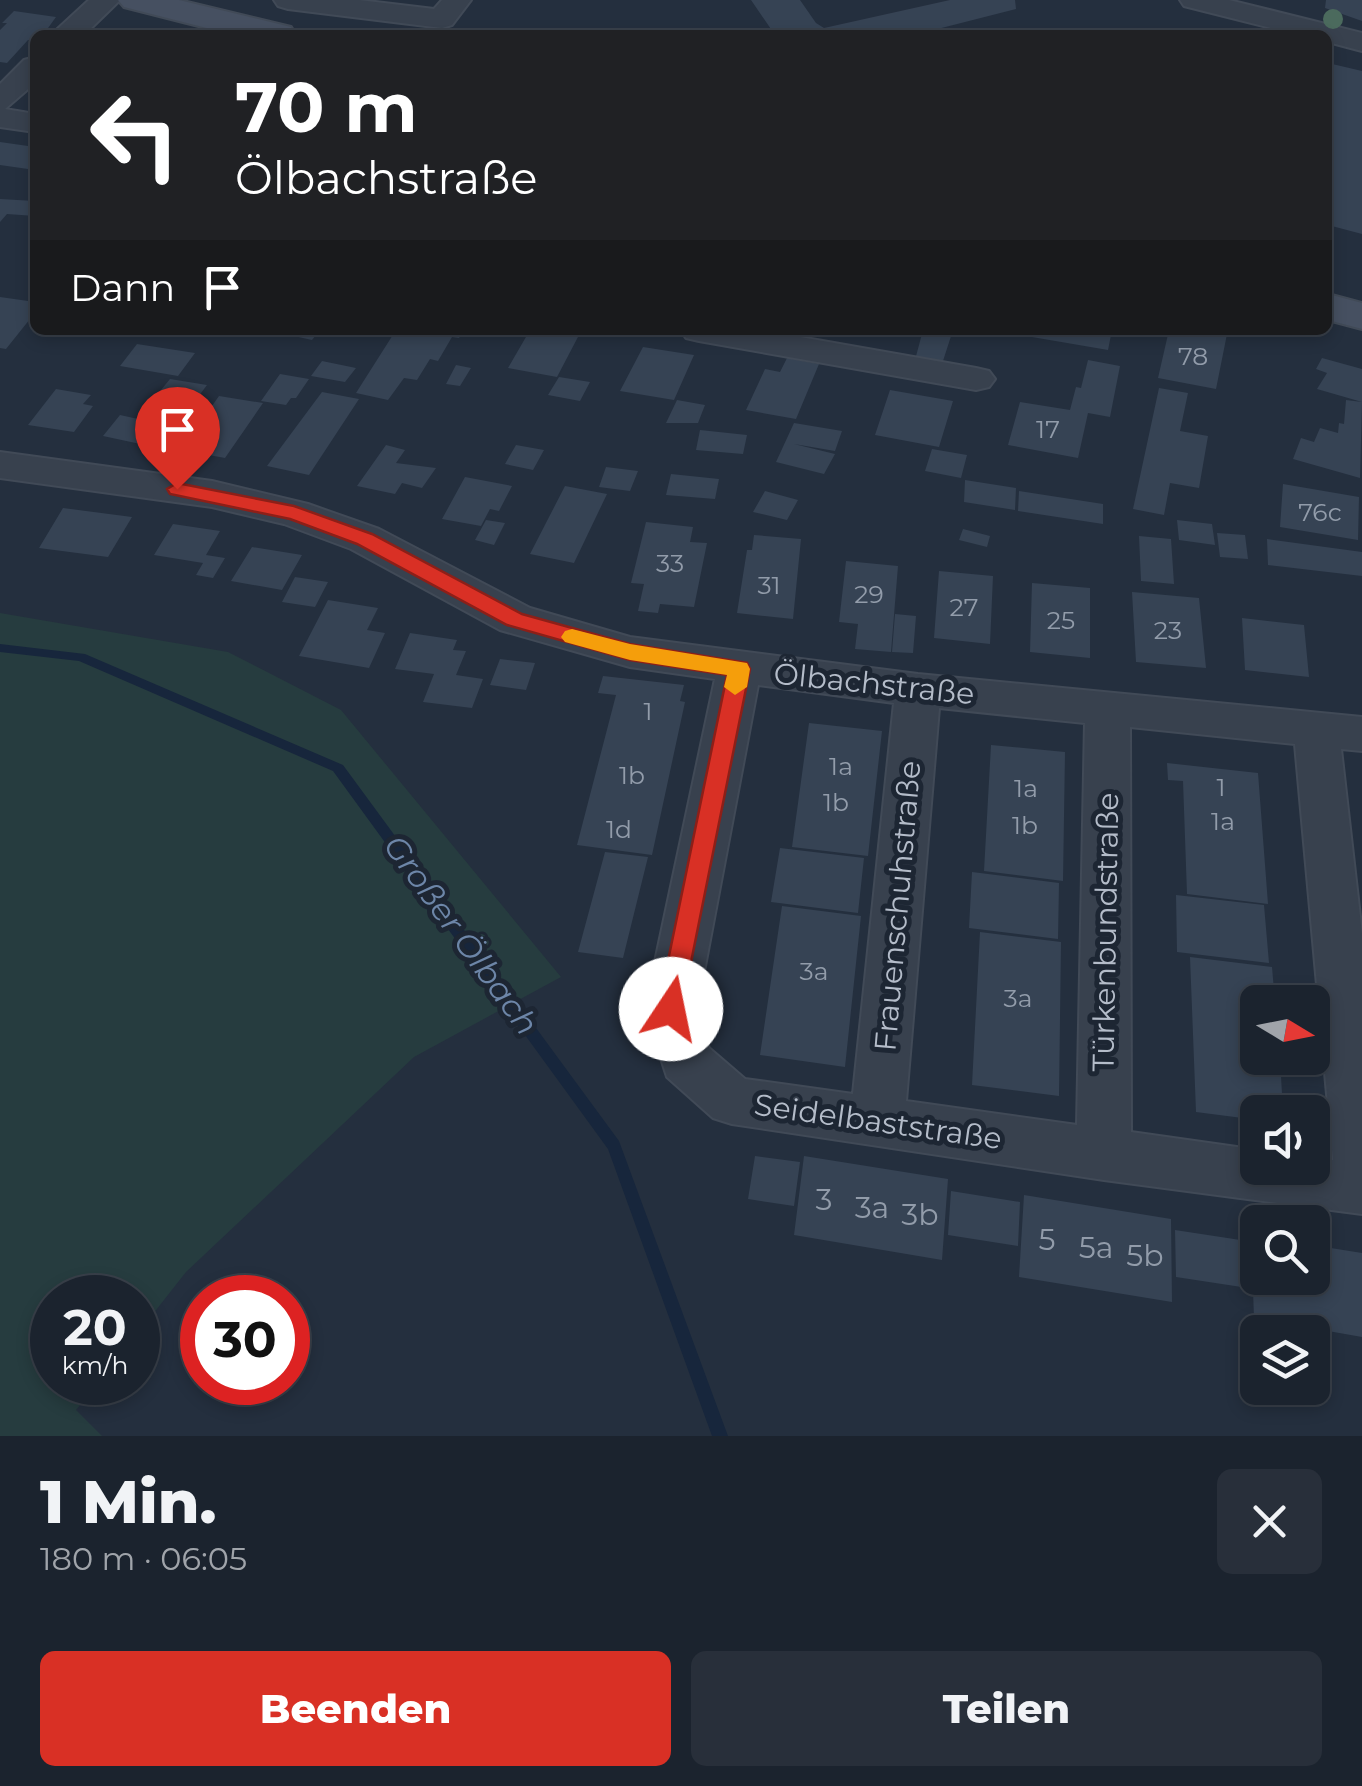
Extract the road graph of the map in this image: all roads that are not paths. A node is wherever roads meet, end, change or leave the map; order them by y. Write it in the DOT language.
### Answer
graph roads {
  1 [pos="106,0"];
  2 [pos="136,0"];
  3 [pos="288,0"];
  4 [pos="457,0"];
  5 [pos="1194,0"];
  6 [pos="72,30"];
  7 [pos="258,30"];
  8 [pos="1314,30"];
  9 [pos="1332,34"];
  10 [pos="1362,42"];
  11 [pos="30,71"];
  12 [pos="0,101"];
  13 [pos="0,118"];
  14 [pos="30,122"];
  15 [pos="1332,308"];
  16 [pos="1362,316"];
  17 [pos="758,335"];
  18 [pos="853,343"];
  19 [pos="976,379"];
  20 [pos="0,466"];
  21 [pos="739,669"];
  22 [pos="918,690"];
  23 [pos="1108,710"];
  24 [pos="1339,732"];
  25 [pos="878,1122"];
  26 [pos="1104,1156"];
  27 [pos="1362,1175"];
  28 [pos="1362,1189"];
  1 -- 6 [label="street"];
  2 -- 7 [label="main road"];
  3 -- 4 [label="street"];
  5 -- 8 [label="street"];
  9 -- 10 [label="street"];
  11 -- 12 [label="street"];
  13 -- 14 [label="street"];
  15 -- 16 [label="main road"];
  17 -- 18 [label="street"];
  18 -- 19 [label="street"];
  20 -- 21 [label="street, Ölbachstraße"];
  21 -- 22 [label="street, Ölbachstraße"];
  21 -- 25 [label="street, Seidelbaststraße"];
  22 -- 23 [label="street, Ölbachstraße"];
  22 -- 25 [label="street, Frauenschuhstraße"];
  23 -- 24 [label="street, Ölbachstraße"];
  23 -- 26 [label="street, Türkenbundstraße"];
  24 -- 27 [label="street"];
  25 -- 26 [label="street, Seidelbaststraße"];
  26 -- 28 [label="street, Seidelbaststraße"];
}
